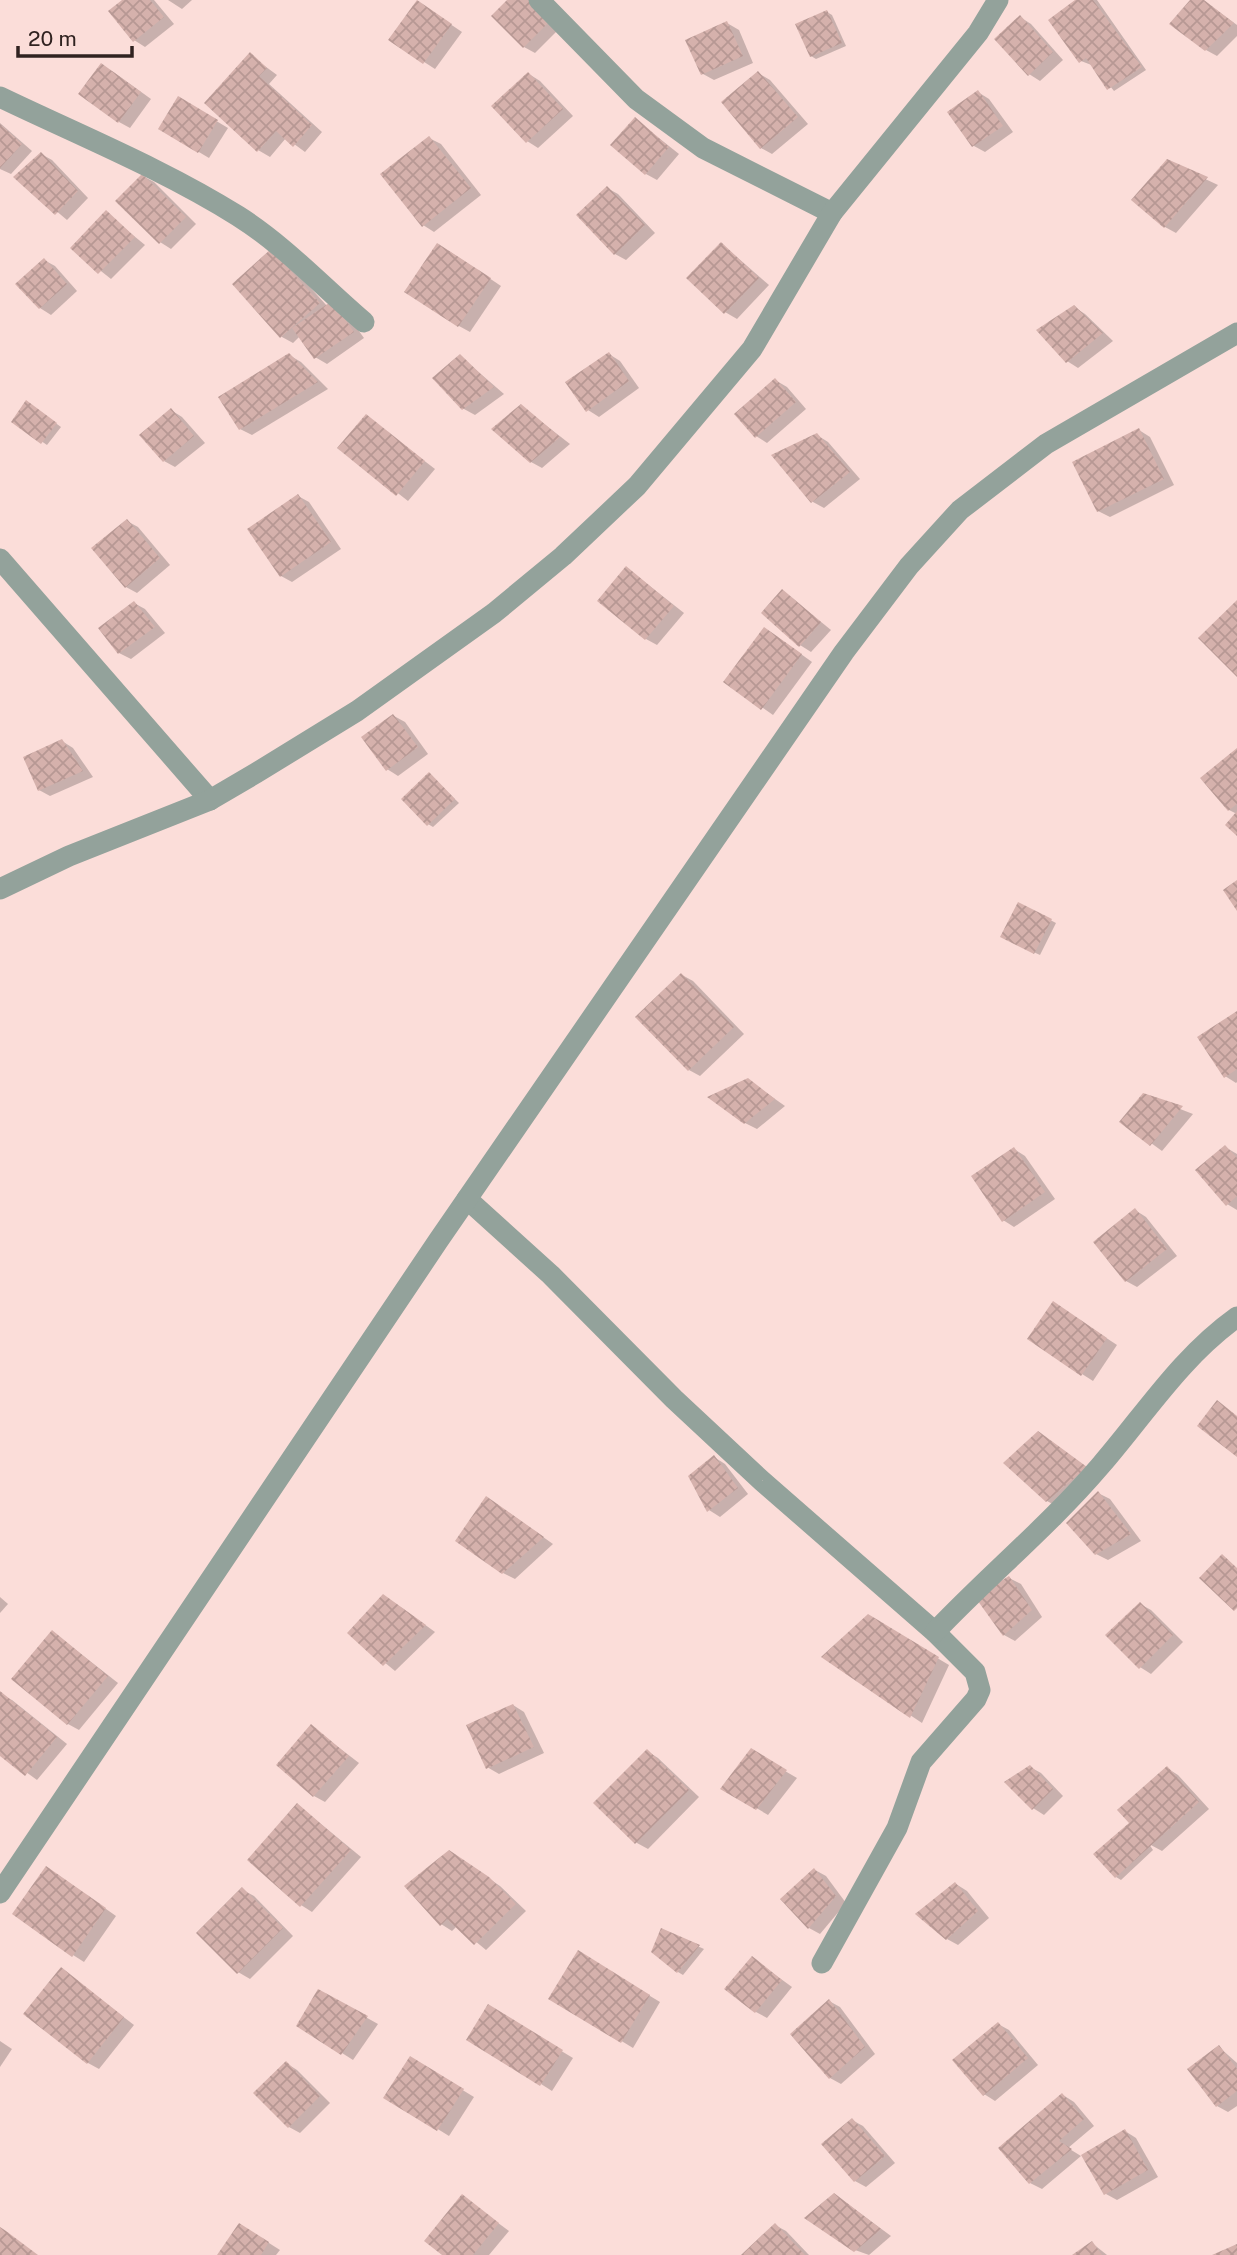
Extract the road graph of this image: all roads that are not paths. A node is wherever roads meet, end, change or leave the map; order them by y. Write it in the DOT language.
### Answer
graph roads {
  1 [pos="539,0"];
  2 [pos="998,0"];
  3 [pos="0,97"];
  4 [pos="832,214"];
  5 [pos="365,322"];
  6 [pos="1237,333"];
  7 [pos="0,559"];
  8 [pos="210,800"];
  9 [pos="0,888"];
  10 [pos="467,1199"];
  11 [pos="1237,1317"];
  12 [pos="935,1632"];
  13 [pos="0,1893"];
  14 [pos="822,1963"];
  1 -- 4 [label="street"];
  2 -- 4 [label="street"];
  3 -- 5 [label="street"];
  4 -- 8 [label="street"];
  6 -- 10 [label="street"];
  7 -- 8 [label="street"];
  8 -- 9 [label="street"];
  10 -- 12 [label="street"];
  10 -- 13 [label="street"];
  11 -- 12 [label="street"];
  12 -- 14 [label="street"];
}
